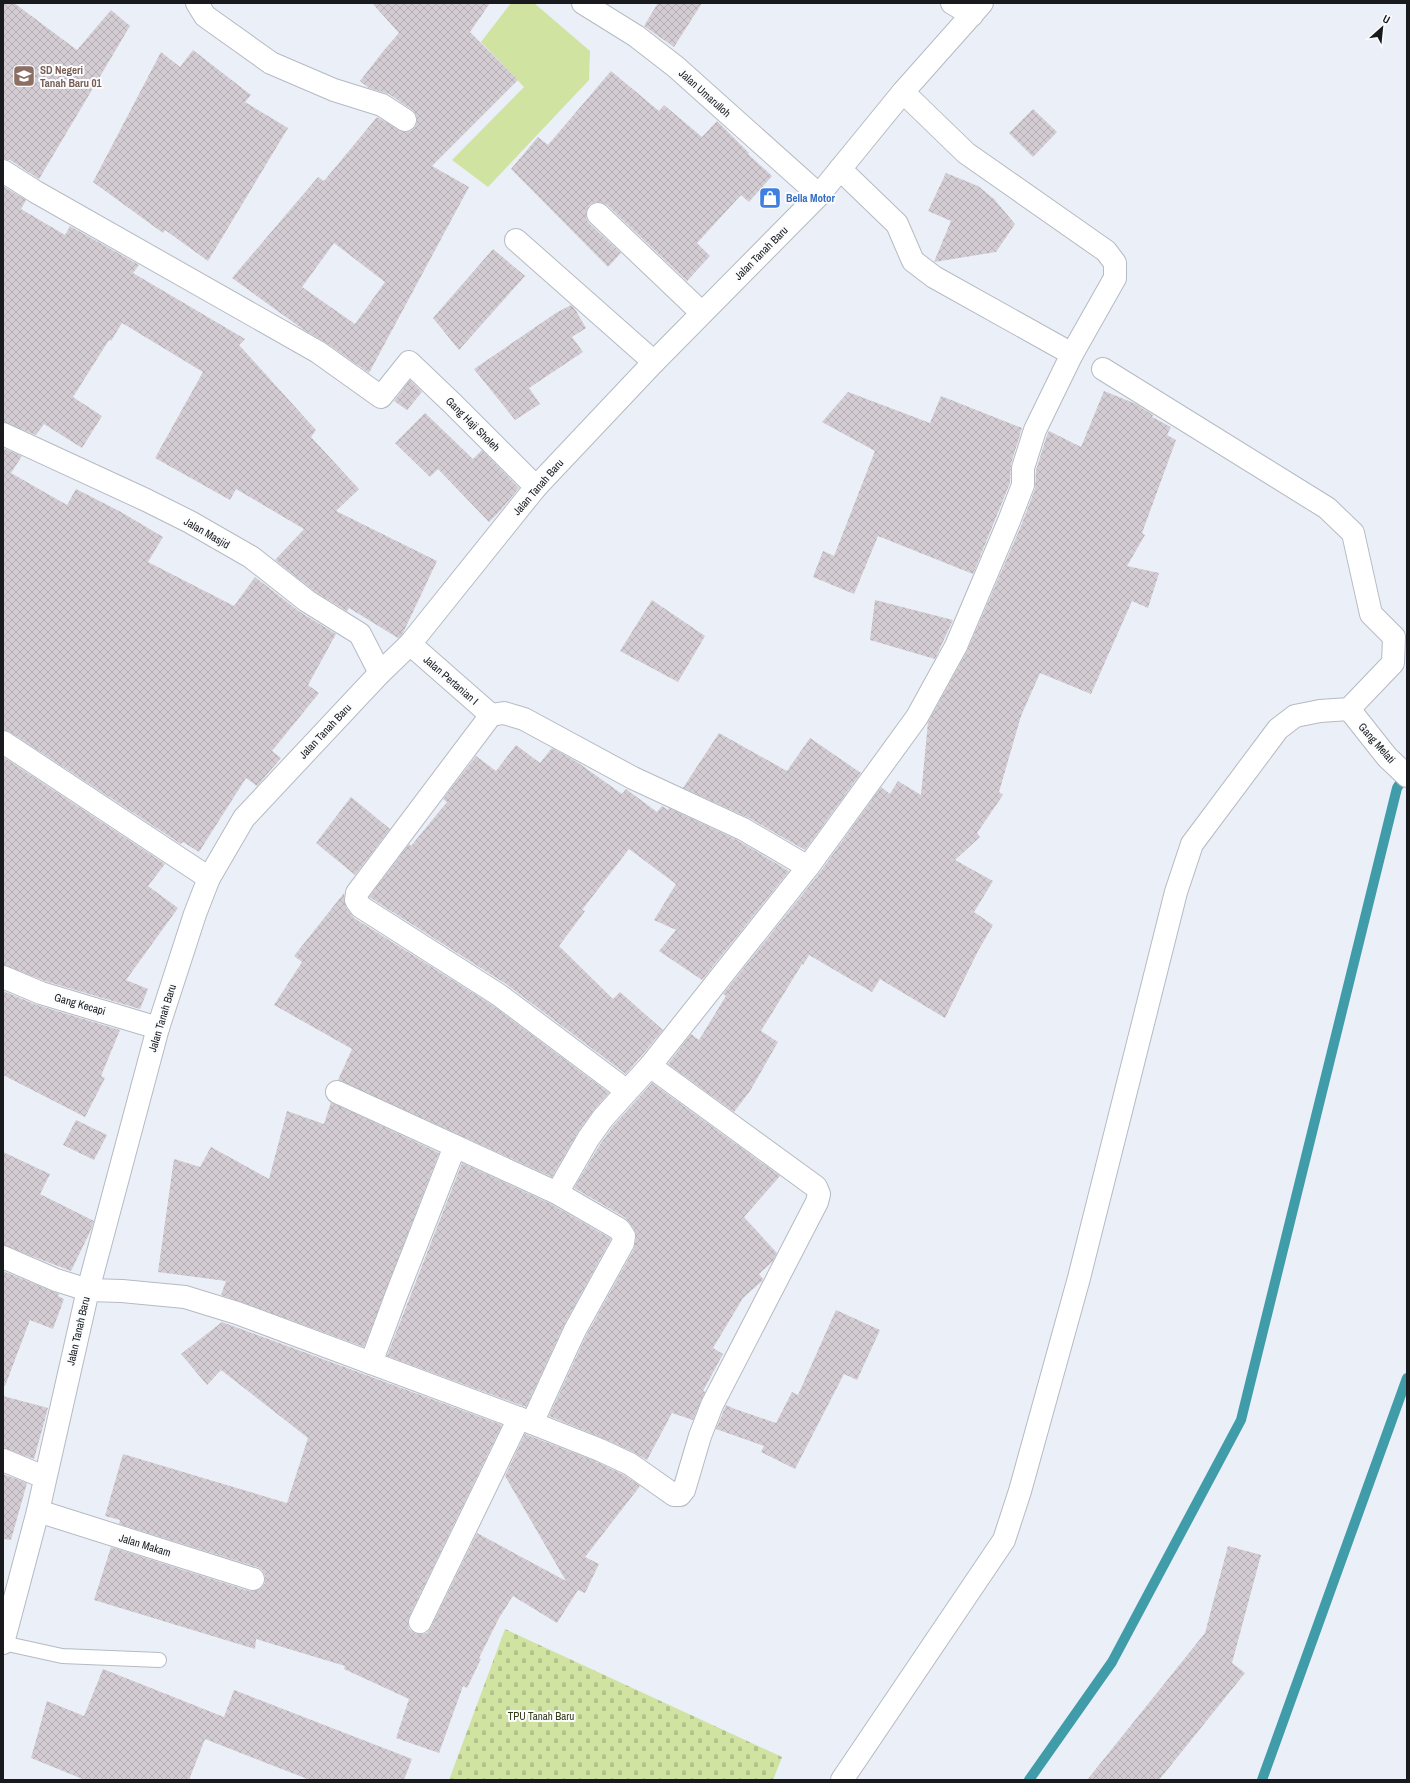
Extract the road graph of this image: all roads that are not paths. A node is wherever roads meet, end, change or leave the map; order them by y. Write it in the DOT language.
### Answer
graph roads {
  1 [pos="197,3"];
  2 [pos="583,3"];
  3 [pos="952,3"];
  4 [pos="977,9"];
  5 [pos="903,92"];
  6 [pos="406,120"];
  7 [pos="3,172"];
  8 [pos="847,176"];
  9 [pos="819,195"];
  10 [pos="598,214"];
  11 [pos="516,240"];
  12 [pos="702,313"];
  13 [pos="1072,354"];
  14 [pos="654,362"];
  15 [pos="1103,369"];
  16 [pos="3,434"];
  17 [pos="536,487"];
  18 [pos="410,644"];
  19 [pos="380,672"];
  20 [pos="1349,709"];
  21 [pos="491,715"];
  22 [pos="3,742"];
  23 [pos="1407,776"];
  24 [pos="808,868"];
  25 [pos="209,878"];
  26 [pos="3,977"];
  27 [pos="158,1028"];
  28 [pos="650,1066"];
  29 [pos="628,1091"];
  30 [pos="337,1092"];
  31 [pos="455,1146"];
  32 [pos="556,1193"];
  33 [pos="3,1257"];
  34 [pos="88,1290"];
  35 [pos="372,1363"];
  36 [pos="526,1421"];
  37 [pos="3,1460"];
  38 [pos="44,1477"];
  39 [pos="47,1514"];
  40 [pos="253,1579"];
  41 [pos="420,1622"];
  42 [pos="9,1645"];
  43 [pos="159,1660"];
  44 [pos="842,1780"];
  1 -- 6 [label="street"];
  2 -- 9 [label="street, Jalan Umarulloh"];
  3 -- 4 [label="street"];
  4 -- 5 [label="street, Jalan Tanah Baru"];
  5 -- 8 [label="street, Jalan Tanah Baru"];
  5 -- 13 [label="street"];
  7 -- 17 [label="street, Gang Haji Sholeh"];
  8 -- 9 [label="street, Jalan Tanah Baru"];
  8 -- 13 [label="street"];
  9 -- 12 [label="street, Jalan Tanah Baru"];
  10 -- 12 [label="street"];
  11 -- 14 [label="street"];
  12 -- 14 [label="street, Jalan Tanah Baru"];
  13 -- 24 [label="street"];
  14 -- 17 [label="street, Jalan Tanah Baru"];
  15 -- 20 [label="street"];
  16 -- 19 [label="street, Jalan Masjid"];
  17 -- 18 [label="street, Jalan Tanah Baru"];
  18 -- 19 [label="street, Jalan Tanah Baru"];
  18 -- 21 [label="street, Jalan Pertanian I"];
  19 -- 25 [label="street, Jalan Tanah Baru"];
  20 -- 23 [label="street, Gang Melati"];
  20 -- 44 [label="street"];
  21 -- 24 [label="street"];
  21 -- 29 [label="street"];
  22 -- 25 [label="street"];
  24 -- 28 [label="street"];
  25 -- 27 [label="street, Jalan Tanah Baru"];
  26 -- 27 [label="street, Gang Kecapi"];
  27 -- 34 [label="street, Jalan Tanah Baru"];
  28 -- 29 [label="street"];
  28 -- 36 [label="street"];
  29 -- 32 [label="street"];
  30 -- 31 [label="street"];
  31 -- 32 [label="street"];
  31 -- 35 [label="street"];
  32 -- 36 [label="street"];
  33 -- 34 [label="street"];
  34 -- 35 [label="street"];
  34 -- 38 [label="street, Jalan Tanah Baru"];
  35 -- 36 [label="street"];
  36 -- 41 [label="street"];
  37 -- 38 [label="street"];
  38 -- 39 [label="street, Jalan Tanah Baru"];
  39 -- 40 [label="street, Jalan Makam"];
  39 -- 42 [label="street, Jalan Tanah Baru"];
  42 -- 43 [label="lane"];
}
